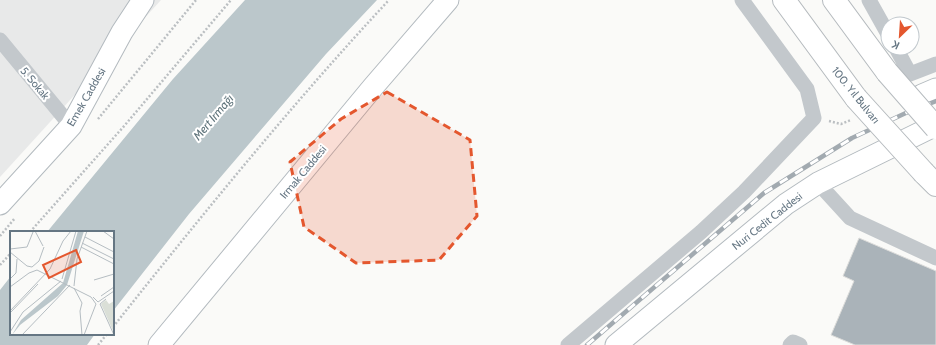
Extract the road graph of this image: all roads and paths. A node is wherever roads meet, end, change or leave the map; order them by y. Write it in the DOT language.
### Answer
graph roads {
  1 [pos="143,0"];
  2 [pos="231,0"];
  3 [pos="389,0"];
  4 [pos="448,0"];
  5 [pos="742,0"];
  6 [pos="784,0"];
  7 [pos="834,0"];
  8 [pos="869,0"];
  9 [pos="880,20"];
  10 [pos="0,40"];
  11 [pos="900,56"];
  12 [pos="936,64"];
  13 [pos="71,126"];
  14 [pos="936,127"];
  15 [pos="930,179"];
  16 [pos="818,184"];
  17 [pos="0,204"];
  18 [pos="31,231"];
  19 [pos="10,254"];
  20 [pos="936,258"];
  21 [pos="0,265"];
  22 [pos="114,326"];
  23 [pos="106,335"];
  24 [pos="98,345"];
  25 [pos="159,345"];
  26 [pos="568,345"];
  27 [pos="616,345"];
  28 [pos="790,345"];
  29 [pos="800,345"];
  1 -- 13 [label="main road, Emek Caddesi"];
  2 -- 18 [label="path"];
  3 -- 22 [label="path"];
  4 -- 25 [label="main road, Irmak Caddesi"];
  5 -- 26 [label="street"];
  6 -- 15 [label="main road, 100. Yıl Bulvarı, bridge"];
  7 -- 14 [label="main road, bridge"];
  8 -- 9 [label="street"];
  10 -- 13 [label="street, 5. Sokak"];
  11 -- 12 [label="street"];
  13 -- 17 [label="main road, Emek Caddesi"];
  14 -- 16 [label="main road, Nuri Cedit Caddesi"];
  16 -- 20 [label="street"];
  16 -- 27 [label="main road, Nuri Cedit Caddesi"];
  19 -- 21 [label="path"];
  23 -- 24 [label="path"];
  28 -- 29 [label="street"];
}
